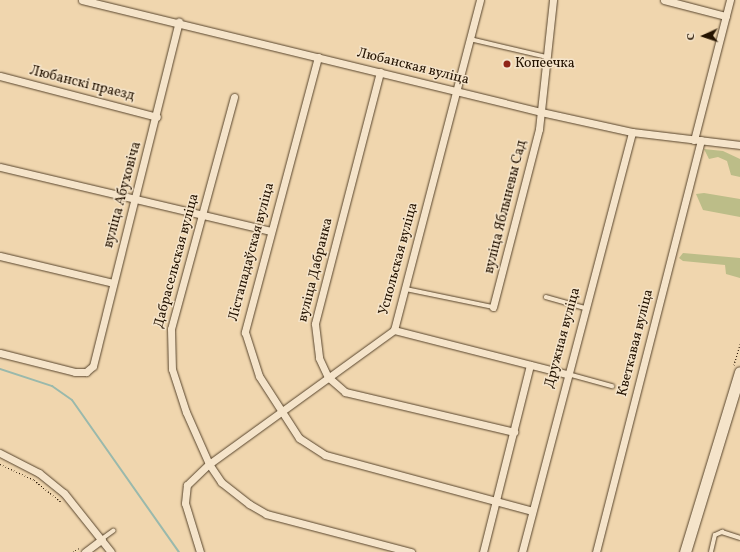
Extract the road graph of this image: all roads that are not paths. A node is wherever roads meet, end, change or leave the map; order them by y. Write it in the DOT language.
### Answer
graph roads {
  1 [pos="82,0"];
  2 [pos="480,0"];
  3 [pos="553,0"];
  4 [pos="664,0"];
  5 [pos="730,0"];
  6 [pos="726,16"];
  7 [pos="179,22"];
  8 [pos="470,39"];
  9 [pos="318,57"];
  10 [pos="547,57"];
  11 [pos="380,72"];
  12 [pos="0,76"];
  13 [pos="457,92"];
  14 [pos="234,97"];
  15 [pos="541,112"];
  16 [pos="157,117"];
  17 [pos="632,132"];
  18 [pos="697,140"];
  19 [pos="740,145"];
  20 [pos="0,168"];
  21 [pos="135,199"];
  22 [pos="202,214"];
  23 [pos="271,231"];
  24 [pos="0,256"];
  25 [pos="113,283"];
  26 [pos="406,289"];
  27 [pos="546,297"];
  28 [pos="493,307"];
  29 [pos="585,308"];
  30 [pos="394,330"];
  31 [pos="0,353"];
  32 [pos="530,365"];
  33 [pos="740,372"];
  34 [pos="567,374"];
  35 [pos="328,377"];
  36 [pos="612,386"];
  37 [pos="281,411"];
  38 [pos="514,432"];
  39 [pos="0,453"];
  40 [pos="209,464"];
  41 [pos="496,501"];
  42 [pos="532,511"];
  43 [pos="113,531"];
  44 [pos="740,538"];
  45 [pos="102,539"];
  46 [pos="84,548"];
  47 [pos="111,552"];
  48 [pos="200,552"];
  49 [pos="410,552"];
  50 [pos="483,552"];
  51 [pos="522,552"];
  52 [pos="596,552"];
  53 [pos="686,552"];
  54 [pos="711,552"];
  1 -- 7 [label="street, Любанская вуліца"];
  2 -- 8 [label="street, Успольская вуліца"];
  3 -- 10 [label="street, вуліца Яблыневы Сад"];
  4 -- 6 [label="street"];
  5 -- 6 [label="street, Кветкавая вуліца"];
  6 -- 18 [label="street, Кветкавая вуліца"];
  7 -- 9 [label="street, Любанская вуліца"];
  7 -- 16 [label="street, вуліца Абуховіча"];
  8 -- 10 [label="lane"];
  8 -- 13 [label="street, Успольская вуліца"];
  9 -- 11 [label="street, Любанская вуліца"];
  9 -- 23 [label="street, Лістападаўская вуліца"];
  10 -- 15 [label="street, вуліца Яблыневы Сад"];
  11 -- 13 [label="street, Любанская вуліца"];
  11 -- 35 [label="street, вуліца Дабранка"];
  12 -- 16 [label="street, Любанскі праезд"];
  13 -- 15 [label="street, Любанская вуліца"];
  13 -- 26 [label="street, Успольская вуліца"];
  14 -- 22 [label="street, Дабрасельская вуліца"];
  15 -- 17 [label="street, Любанская вуліца"];
  15 -- 28 [label="street, вуліца Яблыневы Сад"];
  16 -- 21 [label="street, вуліца Абуховіча"];
  17 -- 18 [label="street, Любанская вуліца"];
  17 -- 29 [label="street, Дружная вуліца"];
  18 -- 19 [label="street, Любанская вуліца"];
  18 -- 52 [label="street, Кветкавая вуліца"];
  20 -- 21 [label="street"];
  21 -- 22 [label="street"];
  21 -- 25 [label="street, вуліца Абуховіча"];
  22 -- 23 [label="street"];
  22 -- 40 [label="street, Дабрасельская вуліца"];
  23 -- 37 [label="street, Лістападаўская вуліца"];
  24 -- 25 [label="street"];
  25 -- 31 [label="street, вуліца Абуховіча"];
  26 -- 28 [label="lane"];
  26 -- 30 [label="street, Успольская вуліца"];
  27 -- 29 [label="lane"];
  29 -- 34 [label="street, Дружная вуліца"];
  30 -- 32 [label="street, Успольская вуліца"];
  30 -- 35 [label="street"];
  32 -- 34 [label="street, Успольская вуліца"];
  32 -- 38 [label="street"];
  33 -- 53 [label="main road"];
  34 -- 36 [label="lane"];
  34 -- 42 [label="street, Дружная вуліца"];
  35 -- 37 [label="street"];
  35 -- 38 [label="street"];
  37 -- 40 [label="street"];
  37 -- 41 [label="street, Лістападаўская вуліца"];
  38 -- 41 [label="street"];
  39 -- 45 [label="street"];
  40 -- 48 [label="street"];
  40 -- 49 [label="street, Дабрасельская вуліца"];
  41 -- 42 [label="street, Лістападаўская вуліца"];
  41 -- 50 [label="street"];
  42 -- 51 [label="street, Дружная вуліца"];
  43 -- 45 [label="lane"];
  44 -- 54 [label="lane"];
  45 -- 46 [label="street"];
  45 -- 47 [label="street"];
}
